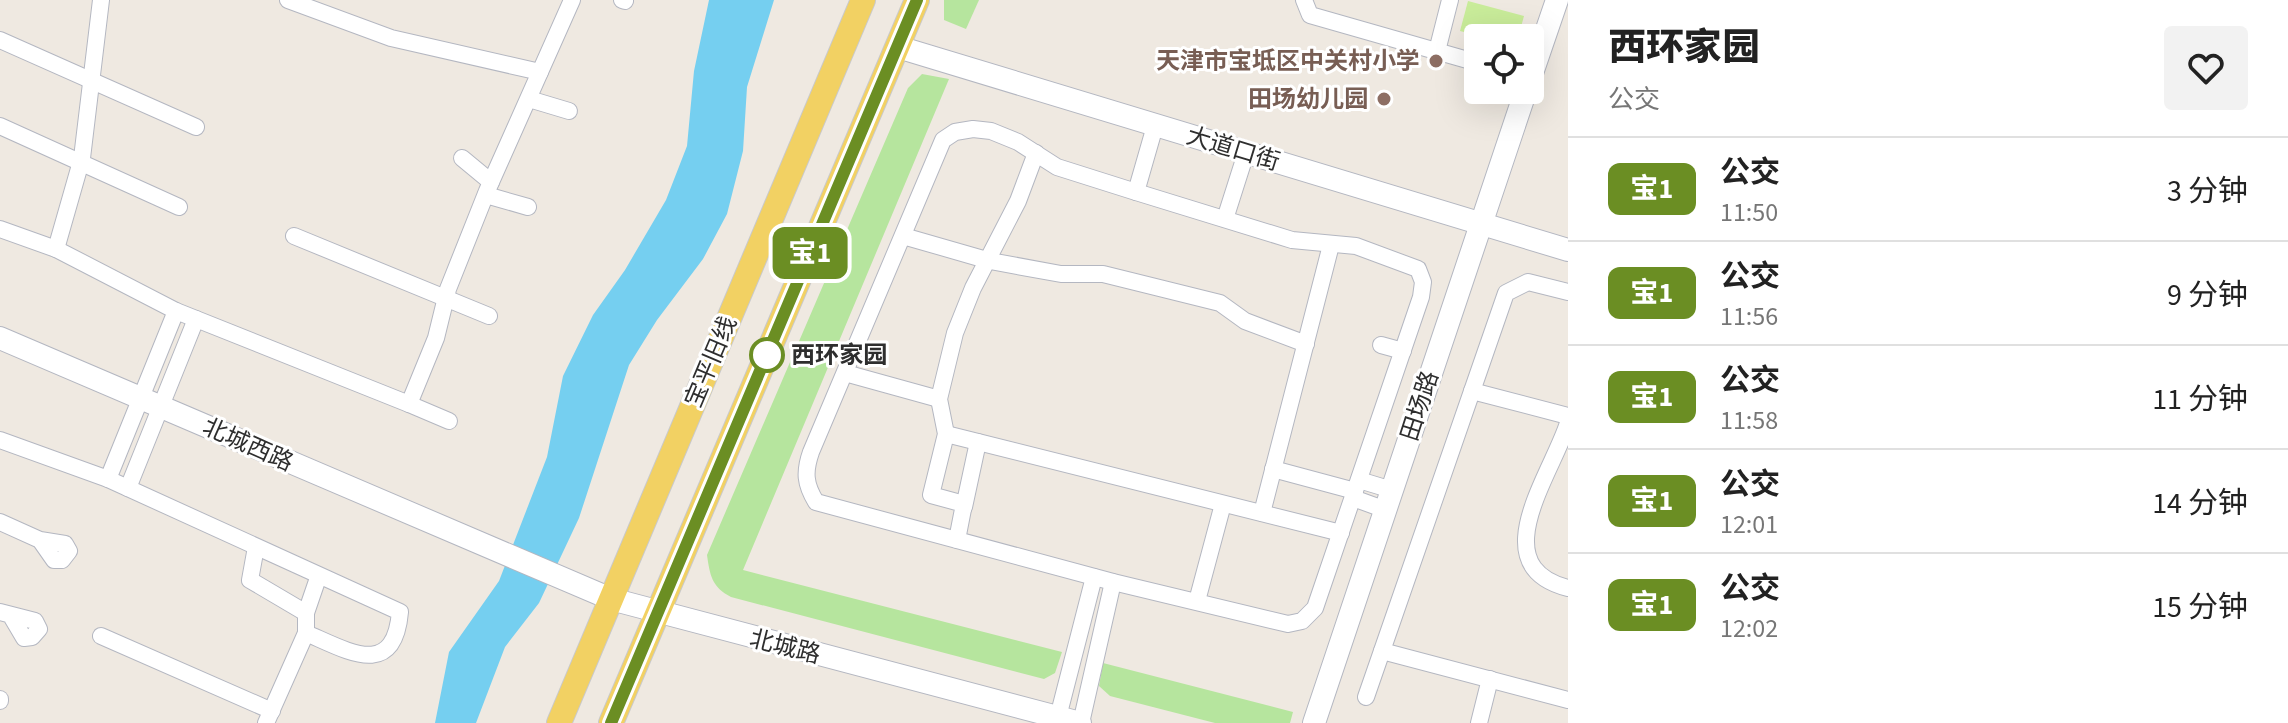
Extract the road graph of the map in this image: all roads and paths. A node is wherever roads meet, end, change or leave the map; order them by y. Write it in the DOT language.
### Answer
graph roads {
  1 [pos="101,0"];
  2 [pos="288,0"];
  3 [pos="572,0"];
  4 [pos="863,0"];
  5 [pos="917,0"];
  6 [pos="1304,0"];
  7 [pos="1450,0"];
  8 [pos="1557,0"];
  9 [pos="1544,38"];
  10 [pos="0,40"];
  11 [pos="898,47"];
  12 [pos="1437,51"];
  13 [pos="1464,59"];
  14 [pos="540,72"];
  15 [pos="93,82"];
  16 [pos="529,99"];
  17 [pos="1521,104"];
  18 [pos="569,111"];
  19 [pos="0,126"];
  20 [pos="1155,126"];
  21 [pos="196,127"];
  22 [pos="1036,153"];
  23 [pos="1246,153"];
  24 [pos="462,158"];
  25 [pos="80,163"];
  26 [pos="489,188"];
  27 [pos="1136,192"];
  28 [pos="179,207"];
  29 [pos="528,207"];
  30 [pos="1225,219"];
  31 [pos="1481,225"];
  32 [pos="0,229"];
  33 [pos="294,236"];
  34 [pos="903,236"];
  35 [pos="1331,245"];
  36 [pos="56,249"];
  37 [pos="1568,250"];
  38 [pos="990,261"];
  39 [pos="1568,292"];
  40 [pos="445,300"];
  41 [pos="176,311"];
  42 [pos="489,316"];
  43 [pos="196,319"];
  44 [pos="0,338"];
  45 [pos="1306,344"];
  46 [pos="1381,345"];
  47 [pos="1403,351"];
  48 [pos="845,373"];
  49 [pos="1472,391"];
  50 [pos="939,399"];
  51 [pos="151,402"];
  52 [pos="409,404"];
  53 [pos="1568,416"];
  54 [pos="449,421"];
  55 [pos="1568,423"];
  56 [pos="946,434"];
  57 [pos="0,440"];
  58 [pos="978,442"];
  59 [pos="1562,458"];
  60 [pos="1273,469"];
  61 [pos="108,479"];
  62 [pos="128,488"];
  63 [pos="1355,490"];
  64 [pos="1389,500"];
  65 [pos="1223,504"];
  66 [pos="964,507"];
  67 [pos="1262,513"];
  68 [pos="0,522"];
  69 [pos="1341,533"];
  70 [pos="40,540"];
  71 [pos="957,540"];
  72 [pos="256,547"];
  73 [pos="496,553"];
  74 [pos="319,575"];
  75 [pos="1094,577"];
  76 [pos="1113,582"];
  77 [pos="1568,588"];
  78 [pos="611,599"];
  79 [pos="1197,601"];
  80 [pos="306,613"];
  81 [pos="657,614"];
  82 [pos="306,633"];
  83 [pos="101,636"];
  84 [pos="1382,651"];
  85 [pos="1490,679"];
  86 [pos="1366,697"];
  87 [pos="1568,700"];
  88 [pos="269,717"];
  89 [pos="1073,721"];
  90 [pos="559,723"];
  91 [pos="611,723"];
  92 [pos="1314,723"];
  93 [pos="1479,723"];
  1 -- 15 [label="street"];
  2 -- 14 [label="street"];
  3 -- 14 [label="street"];
  4 -- 78 [label="main road, 宝平旧线"];
  5 -- 11 [label="main road, 宝平旧线"];
  6 -- 12 [label="street"];
  7 -- 12 [label="street"];
  8 -- 9 [label="street"];
  10 -- 15 [label="street"];
  11 -- 20 [label="street, 大道口街"];
  11 -- 81 [label="main road, 宝平旧线"];
  12 -- 13 [label="street"];
  14 -- 16 [label="street"];
  15 -- 21 [label="street"];
  15 -- 25 [label="street"];
  16 -- 18 [label="street"];
  16 -- 26 [label="street"];
  17 -- 31 [label="street, 田场路"];
  19 -- 25 [label="street"];
  20 -- 23 [label="street, 大道口街"];
  20 -- 27 [label="street"];
  22 -- 27 [label="street"];
  22 -- 34 [label="street"];
  22 -- 38 [label="street"];
  23 -- 30 [label="street"];
  23 -- 31 [label="street, 大道口街"];
  24 -- 26 [label="street"];
  25 -- 28 [label="street"];
  25 -- 36 [label="street"];
  26 -- 29 [label="street"];
  26 -- 40 [label="street"];
  27 -- 30 [label="street"];
  30 -- 35 [label="street"];
  31 -- 37 [label="street, 大道口街"];
  31 -- 64 [label="street, 田场路"];
  32 -- 36 [label="street"];
  33 -- 40 [label="street"];
  34 -- 38 [label="street"];
  34 -- 48 [label="street"];
  35 -- 45 [label="street"];
  35 -- 47 [label="street"];
  36 -- 41 [label="street"];
  38 -- 45 [label="street"];
  38 -- 50 [label="street"];
  39 -- 49 [label="street"];
  40 -- 42 [label="street"];
  40 -- 52 [label="street"];
  41 -- 43 [label="street"];
  41 -- 51 [label="street"];
  43 -- 51 [label="street"];
  43 -- 52 [label="street"];
  44 -- 51 [label="street, 北城西路"];
  45 -- 60 [label="street"];
  46 -- 47 [label="street"];
  47 -- 63 [label="street"];
  48 -- 50 [label="street"];
  48 -- 71 [label="street"];
  49 -- 53 [label="street"];
  49 -- 84 [label="street"];
  50 -- 56 [label="street"];
  51 -- 61 [label="street"];
  51 -- 62 [label="street"];
  51 -- 73 [label="street, 北城西路"];
  52 -- 54 [label="street"];
  55 -- 59 [label="street"];
  56 -- 58 [label="street"];
  56 -- 66 [label="street"];
  57 -- 61 [label="street"];
  58 -- 65 [label="street"];
  58 -- 66 [label="street"];
  59 -- 77 [label="street"];
  60 -- 63 [label="street"];
  60 -- 67 [label="street"];
  61 -- 62 [label="street"];
  62 -- 72 [label="street"];
  63 -- 64 [label="street"];
  63 -- 69 [label="street"];
  64 -- 92 [label="street, 田场路"];
  65 -- 67 [label="street"];
  65 -- 79 [label="street"];
  66 -- 71 [label="street"];
  67 -- 69 [label="street"];
  68 -- 70 [label="street"];
  69 -- 79 [label="street"];
  71 -- 75 [label="street"];
  72 -- 74 [label="street"];
  72 -- 80 [label="street"];
  73 -- 78 [label="street, 北城路"];
  74 -- 80 [label="street"];
  74 -- 82 [label="street"];
  75 -- 76 [label="street"];
  75 -- 89 [label="street"];
  76 -- 79 [label="street"];
  76 -- 89 [label="street"];
  78 -- 81 [label="street, 北城路"];
  78 -- 90 [label="main road, 宝平旧线"];
  80 -- 82 [label="street"];
  81 -- 89 [label="street, 北城路"];
  81 -- 91 [label="main road, 宝平旧线"];
  82 -- 88 [label="street"];
  83 -- 88 [label="street"];
  84 -- 85 [label="street"];
  84 -- 86 [label="street"];
  85 -- 87 [label="street"];
  85 -- 93 [label="street"];
}
